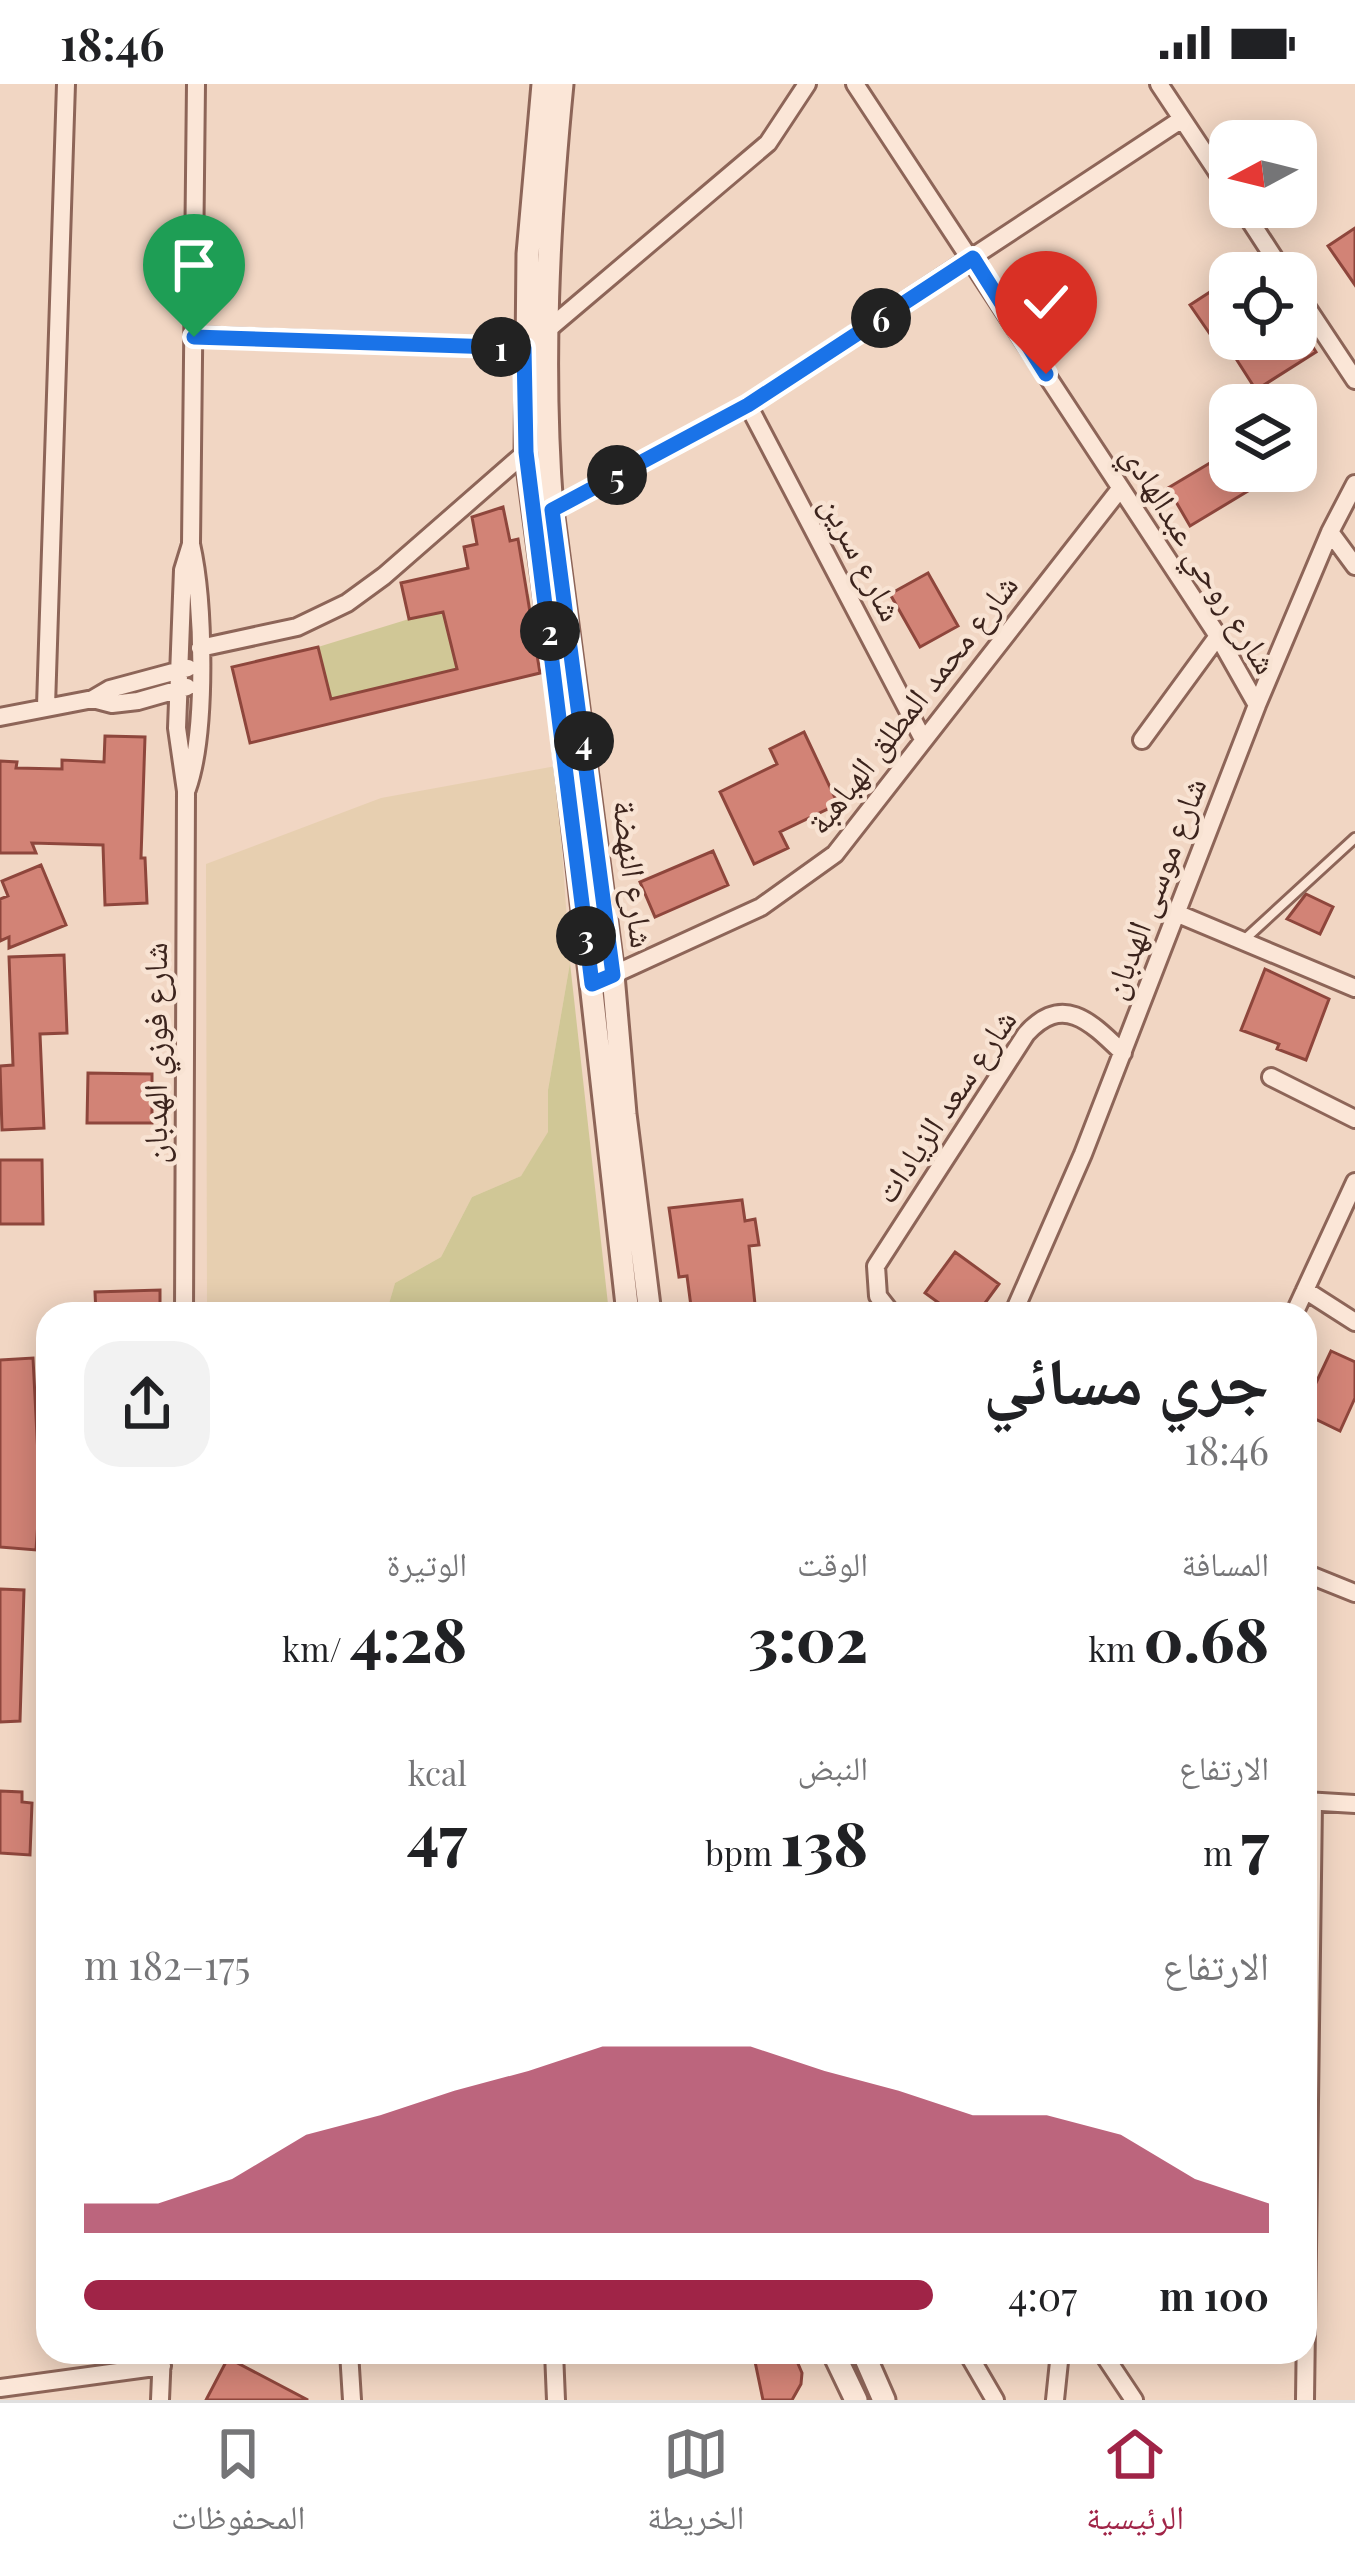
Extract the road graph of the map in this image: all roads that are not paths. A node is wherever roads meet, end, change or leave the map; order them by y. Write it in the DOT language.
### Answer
graph roads {
  1 [pos="66,84"];
  2 [pos="196,84"];
  3 [pos="543,84"];
  4 [pos="562,84"];
  5 [pos="807,84"];
  6 [pos="855,84"];
  7 [pos="1159,84"];
  8 [pos="1182,118"];
  9 [pos="1209,159"];
  10 [pos="973,258"];
  11 [pos="1317,323"];
  12 [pos="545,332"];
  13 [pos="194,337"];
  14 [pos="524,348"];
  15 [pos="1355,380"];
  16 [pos="748,405"];
  17 [pos="526,452"];
  18 [pos="1355,484"];
  19 [pos="1120,489"];
  20 [pos="552,510"];
  21 [pos="1330,532"];
  22 [pos="191,544"];
  23 [pos="1355,566"];
  24 [pos="1218,637"];
  25 [pos="192,671"];
  26 [pos="93,699"];
  27 [pos="138,701"];
  28 [pos="1257,705"];
  29 [pos="46,706"];
  30 [pos="0,717"];
  31 [pos="177,728"];
  32 [pos="923,739"];
  33 [pos="1142,740"];
  34 [pos="186,791"];
  35 [pos="1355,838"];
  36 [pos="1176,914"];
  37 [pos="1244,940"];
  38 [pos="602,980"];
  39 [pos="1355,988"];
  40 [pos="1123,1053"];
  41 [pos="1271,1077"];
  42 [pos="1355,1119"];
  43 [pos="1355,1182"];
  44 [pos="1305,1291"];
  45 [pos="184,1302"];
  46 [pos="627,1302"];
  47 [pos="648,1302"];
  48 [pos="883,1302"];
  49 [pos="1018,1302"];
  50 [pos="1300,1302"];
  51 [pos="1355,1322"];
  52 [pos="1317,1578"];
  53 [pos="1355,1593"];
  54 [pos="1317,1802"];
  55 [pos="1354,1805"];
  56 [pos="134,2364"];
  57 [pos="162,2364"];
  58 [pos="350,2364"];
  59 [pos="554,2364"];
  60 [pos="838,2364"];
  61 [pos="868,2364"];
  62 [pos="974,2364"];
  63 [pos="1059,2364"];
  64 [pos="1110,2364"];
  65 [pos="1305,2364"];
  66 [pos="0,2388"];
  67 [pos="160,2400"];
  68 [pos="352,2400"];
  69 [pos="556,2400"];
  70 [pos="856,2400"];
  71 [pos="884,2400"];
  72 [pos="995,2400"];
  73 [pos="1055,2400"];
  74 [pos="1134,2400"];
  75 [pos="1305,2400"];
  1 -- 29 [label="street"];
  2 -- 13 [label="street, شارع فوزي الهدبان"];
  3 -- 14 [label="street, شارع النهضة"];
  4 -- 12 [label="street, شارع النهضة"];
  5 -- 12 [label="street"];
  6 -- 10 [label="street, شارع روحي عبدالهادي"];
  7 -- 8 [label="street"];
  8 -- 9 [label="street"];
  8 -- 10 [label="street"];
  10 -- 16 [label="street"];
  10 -- 19 [label="street, شارع روحي عبدالهادي"];
  11 -- 15 [label="street"];
  12 -- 20 [label="street, شارع النهضة"];
  13 -- 14 [label="street"];
  13 -- 22 [label="street, شارع فوزي الهدبان"];
  14 -- 17 [label="street, شارع النهضة"];
  16 -- 20 [label="street"];
  16 -- 32 [label="street, شارع سرين"];
  17 -- 25 [label="street"];
  17 -- 38 [label="street, شارع النهضة"];
  18 -- 21 [label="street, شارع موسى الهدبان"];
  19 -- 24 [label="street, شارع روحي عبدالهادي"];
  19 -- 32 [label="street, شارع محمد المطلق الهباهبة"];
  20 -- 38 [label="street, شارع النهضة"];
  21 -- 23 [label="street"];
  21 -- 28 [label="street, شارع موسى الهدبان"];
  22 -- 25 [label="street, شارع فوزي الهدبان"];
  22 -- 25 [label="street, شارع فوزي الهدبان"];
  24 -- 28 [label="street, شارع روحي عبدالهادي"];
  24 -- 33 [label="street"];
  25 -- 26 [label="street"];
  25 -- 27 [label="street"];
  25 -- 31 [label="street, شارع فوزي الهدبان"];
  25 -- 34 [label="street, شارع فوزي الهدبان"];
  26 -- 27 [label="street"];
  26 -- 29 [label="street"];
  27 -- 31 [label="street"];
  28 -- 36 [label="street, شارع موسى الهدبان"];
  29 -- 30 [label="street"];
  31 -- 34 [label="street, شارع فوزي الهدبان"];
  32 -- 38 [label="street, شارع محمد المطلق الهباهبة"];
  34 -- 45 [label="street, شارع فوزي الهدبان"];
  35 -- 37 [label="lane"];
  36 -- 37 [label="street"];
  36 -- 40 [label="street, شارع موسى الهدبان"];
  37 -- 39 [label="street"];
  38 -- 46 [label="street, شارع النهضة"];
  38 -- 47 [label="street, شارع النهضة"];
  40 -- 48 [label="street, شارع سعد الزيادات"];
  40 -- 49 [label="street, شارع موسى الهدبان"];
  41 -- 42 [label="street"];
  43 -- 44 [label="street"];
  44 -- 50 [label="street"];
  44 -- 51 [label="street"];
  52 -- 53 [label="street"];
  54 -- 55 [label="street"];
  56 -- 66 [label="street"];
  57 -- 67 [label="street"];
  58 -- 68 [label="street"];
  59 -- 69 [label="street"];
  60 -- 70 [label="street"];
  61 -- 71 [label="street"];
  62 -- 72 [label="street"];
  63 -- 73 [label="street"];
  64 -- 74 [label="street"];
  65 -- 75 [label="street"];
}
